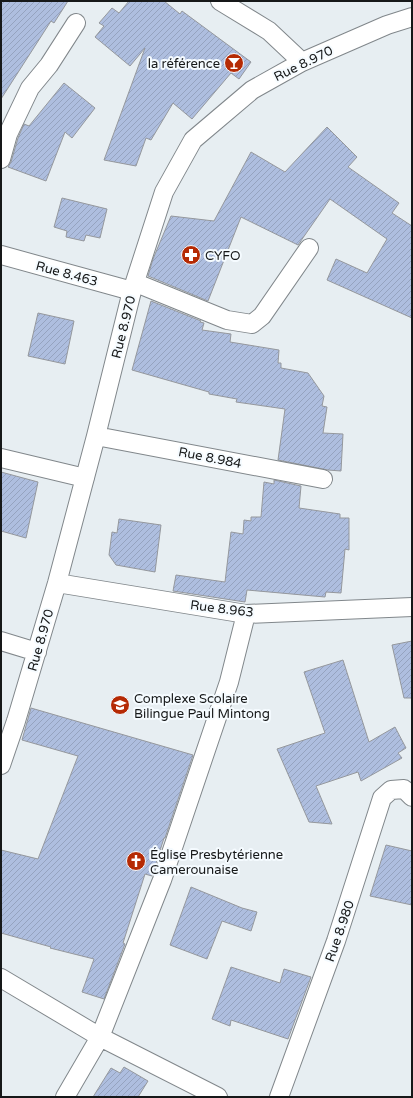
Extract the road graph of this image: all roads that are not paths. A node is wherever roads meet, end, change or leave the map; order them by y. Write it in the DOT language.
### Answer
graph roads {
  1 [pos="220,1"];
  2 [pos="412,17"];
  3 [pos="76,23"];
  4 [pos="302,62"];
  5 [pos="1,159"];
  6 [pos="309,248"];
  7 [pos="1,255"];
  8 [pos="134,287"];
  9 [pos="96,436"];
  10 [pos="1,458"];
  11 [pos="85,478"];
  12 [pos="323,479"];
  13 [pos="57,584"];
  14 [pos="412,607"];
  15 [pos="246,614"];
  16 [pos="1,640"];
  17 [pos="37,652"];
  18 [pos="1,765"];
  19 [pos="412,797"];
  20 [pos="1,978"];
  21 [pos="100,1038"];
  22 [pos="65,1097"];
  23 [pos="218,1097"];
  24 [pos="279,1097"];
  1 -- 4 [label="street"];
  2 -- 4 [label="street, Rue 8.970"];
  3 -- 5 [label="street"];
  4 -- 8 [label="street, Rue 8.970"];
  6 -- 8 [label="street, Rue 8.463"];
  7 -- 8 [label="street, Rue 8.463"];
  8 -- 9 [label="street, Rue 8.970"];
  9 -- 11 [label="street, Rue 8.970"];
  9 -- 12 [label="street, Rue 8.984"];
  10 -- 11 [label="street"];
  11 -- 13 [label="street, Rue 8.970"];
  13 -- 15 [label="street, Rue 8.963"];
  13 -- 17 [label="street, Rue 8.970"];
  14 -- 15 [label="street, Rue 8.963"];
  15 -- 21 [label="street"];
  16 -- 17 [label="street"];
  17 -- 18 [label="street, Rue 8.970"];
  19 -- 24 [label="street, Rue 8.980"];
  20 -- 21 [label="street"];
  21 -- 22 [label="street"];
  21 -- 23 [label="street"];
}
